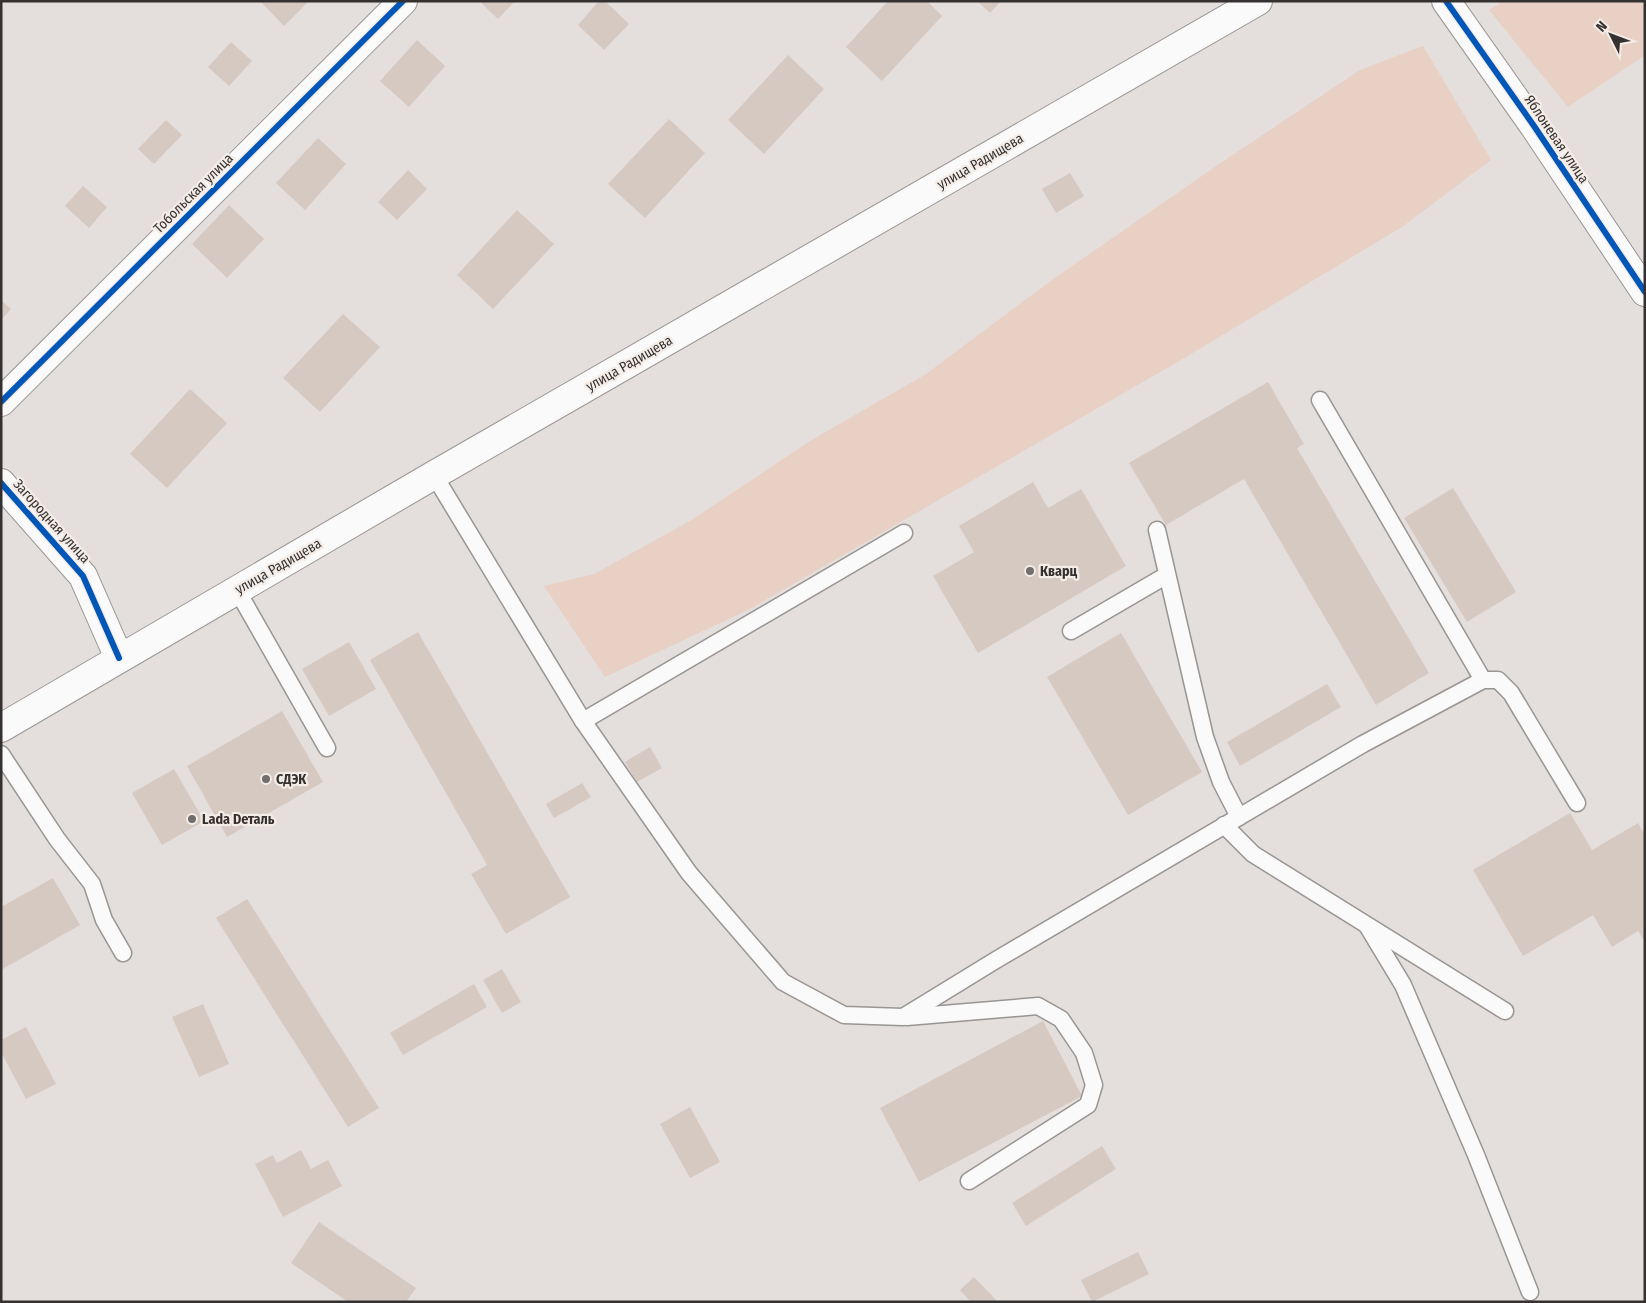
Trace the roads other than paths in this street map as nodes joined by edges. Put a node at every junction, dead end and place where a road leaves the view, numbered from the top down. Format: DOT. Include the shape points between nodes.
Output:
graph roads {
  1 [pos="403,1"];
  2 [pos="1258,1"];
  3 [pos="1446,1"];
  4 [pos="1645,292"];
  5 [pos="1320,400"];
  6 [pos="1,402"];
  7 [pos="434,475"];
  8 [pos="1,483"];
  9 [pos="1157,530"];
  10 [pos="904,532"];
  11 [pos="1167,575"];
  12 [pos="237,590"];
  13 [pos="1071,631"];
  14 [pos="119,658"];
  15 [pos="1483,680"];
  16 [pos="583,721"];
  17 [pos="1,728"];
  18 [pos="327,748"];
  19 [pos="1,754"];
  20 [pos="1577,803"];
  21 [pos="1239,817"];
  22 [pos="1224,825"];
  23 [pos="1368,927"];
  24 [pos="122,953"];
  25 [pos="1505,1011"];
  26 [pos="903,1017"];
  27 [pos="969,1181"];
  28 [pos="1530,1292"];
  1 -- 6 [label="main road, Тобольская улица"];
  2 -- 7 [label="main road, улица Радищева"];
  3 -- 4 [label="main road, Яблоневая улица"];
  5 -- 15 [label="lane"];
  7 -- 12 [label="main road, улица Радищева"];
  7 -- 16 [label="lane"];
  8 -- 14 [label="main road, Загородная улица" via="83,576"];
  9 -- 11 [label="lane"];
  10 -- 16 [label="lane"];
  11 -- 13 [label="lane"];
  11 -- 21 [label="lane" via="1204,738"];
  12 -- 14 [label="main road, улица Радищева"];
  12 -- 18 [label="lane"];
  14 -- 17 [label="main road, улица Радищева"];
  15 -- 20 [label="lane" via="1498,680 1511,693"];
  15 -- 21 [label="lane" via="1363,744"];
  16 -- 26 [label="lane" via="689,873 783,982 844,1015"];
  19 -- 24 [label="lane" via="57,839 92,884 104,920"];
  21 -- 22 [label="lane"];
  22 -- 23 [label="lane" via="1253,854"];
  22 -- 26 [label="lane"];
  23 -- 25 [label="lane"];
  23 -- 28 [label="lane" via="1403,985"];
  26 -- 27 [label="lane" via="1038,1006 1061,1019 1084,1053 1094,1085 1088,1105"];
}
